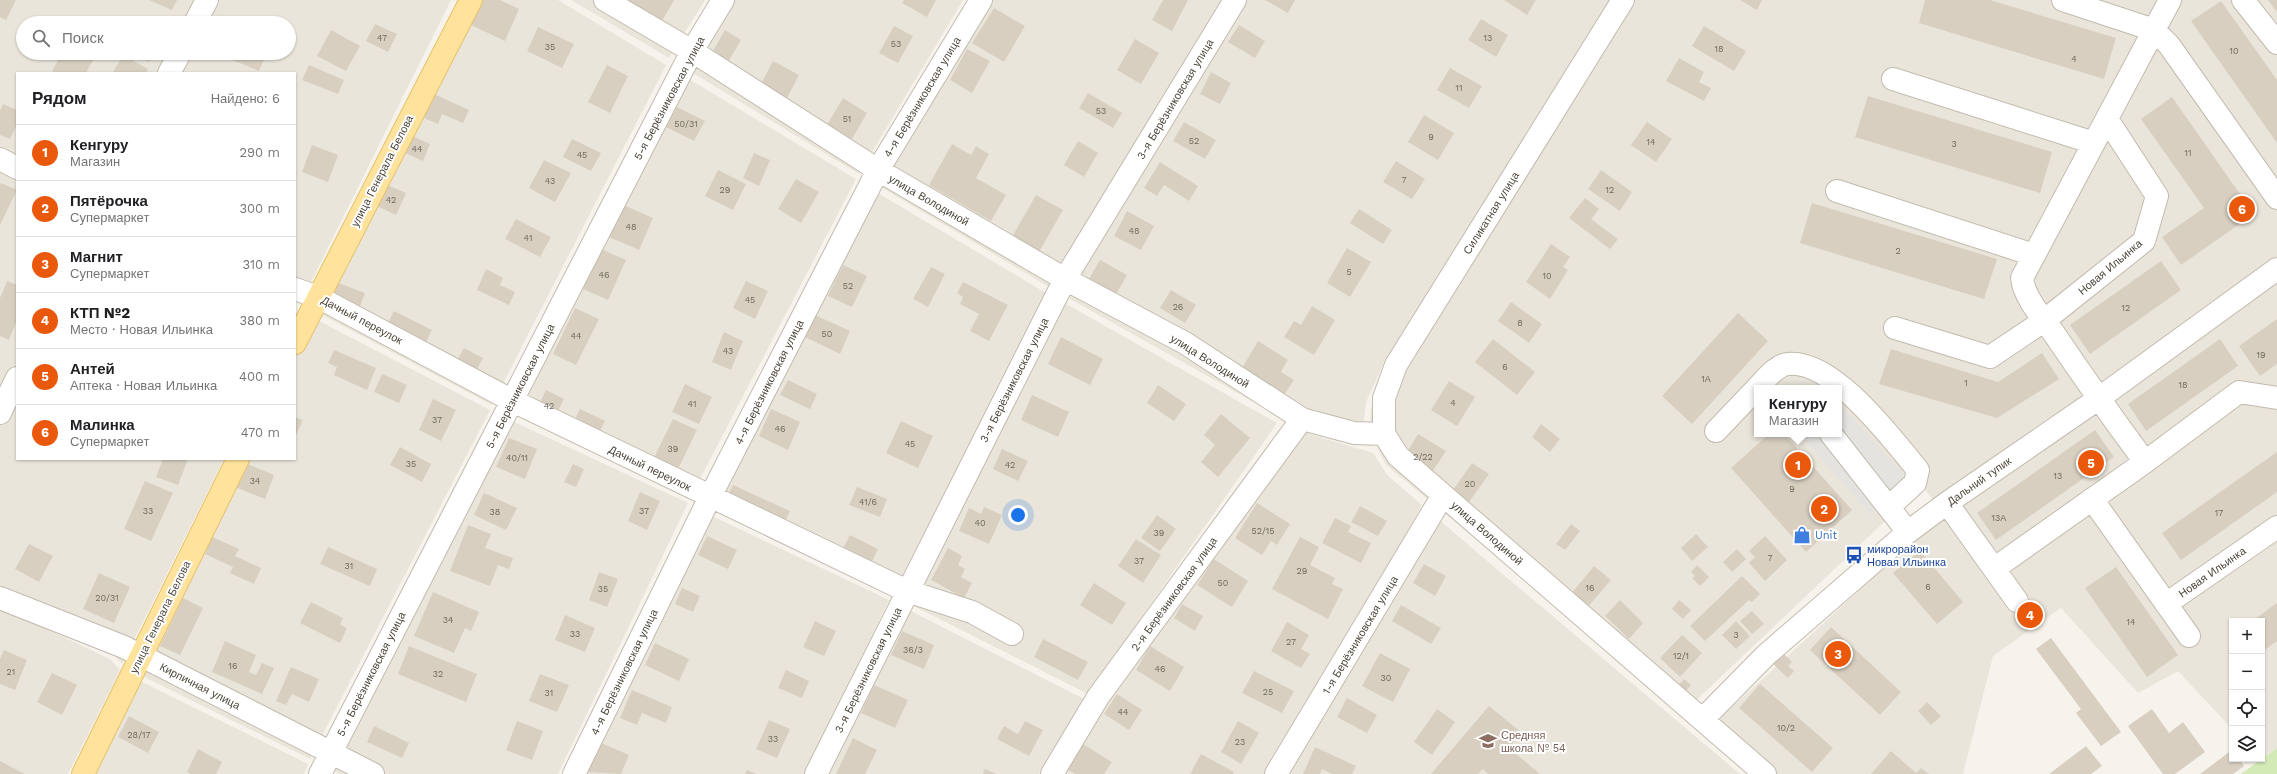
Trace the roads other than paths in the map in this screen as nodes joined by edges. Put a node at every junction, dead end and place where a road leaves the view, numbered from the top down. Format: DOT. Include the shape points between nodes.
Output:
graph roads {
  1 [pos="207,0"];
  2 [pos="471,0"];
  3 [pos="605,0"];
  4 [pos="723,0"];
  5 [pos="981,0"];
  6 [pos="1236,0"];
  7 [pos="1623,0"];
  8 [pos="2063,0"];
  9 [pos="2170,0"];
  10 [pos="2243,0"];
  11 [pos="199,16"];
  12 [pos="2154,30"];
  13 [pos="2277,43"];
  14 [pos="692,51"];
  15 [pos="176,60"];
  16 [pos="170,72"];
  17 [pos="1893,79"];
  18 [pos="2107,119"];
  19 [pos="2094,143"];
  20 [pos="0,159"];
  21 [pos="16,167"];
  22 [pos="878,170"];
  23 [pos="1837,191"];
  24 [pos="2277,198"];
  25 [pos="2034,255"];
  26 [pos="2277,269"];
  27 [pos="1065,279"];
  28 [pos="296,289"];
  29 [pos="318,297"];
  30 [pos="2045,320"];
  31 [pos="1896,328"];
  32 [pos="296,340"];
  33 [pos="16,380"];
  34 [pos="1760,385"];
  35 [pos="1839,385"];
  36 [pos="1842,387"];
  37 [pos="1754,391"];
  38 [pos="2277,398"];
  39 [pos="2098,399"];
  40 [pos="512,401"];
  41 [pos="0,413"];
  42 [pos="1302,419"];
  43 [pos="1716,431"];
  44 [pos="1384,434"];
  45 [pos="1834,437"];
  46 [pos="238,460"];
  47 [pos="2144,462"];
  48 [pos="1443,495"];
  49 [pos="710,497"];
  50 [pos="2092,499"];
  51 [pos="1947,503"];
  52 [pos="1889,507"];
  53 [pos="2277,527"];
  54 [pos="1908,532"];
  55 [pos="1995,568"];
  56 [pos="907,591"];
  57 [pos="0,598"];
  58 [pos="2017,601"];
  59 [pos="2166,604"];
  60 [pos="1012,634"];
  61 [pos="2189,636"];
  62 [pos="141,656"];
  63 [pos="1703,719"];
  64 [pos="330,752"];
  65 [pos="83,774"];
  66 [pos="320,774"];
  67 [pos="374,774"];
  68 [pos="574,774"];
  69 [pos="816,774"];
  70 [pos="1052,774"];
  71 [pos="1276,774"];
  72 [pos="1765,774"];
  1 -- 11 [label="street"];
  2 -- 29 [label="main road, улица Генерала Белова"];
  3 -- 14 [label="street, улица Володиной"];
  4 -- 14 [label="street, 5-я Берёзниковская улица"];
  5 -- 22 [label="street, 4-я Берёзниковская улица"];
  6 -- 27 [label="street, 3-я Берёзниковская улица"];
  7 -- 44 [label="street, Силикатная улица" via="1396,365 1384,398"];
  8 -- 12 [label="street"];
  9 -- 12 [label="street"];
  10 -- 13 [label="street"];
  12 -- 18 [label="street"];
  12 -- 24 [label="street" via="2170,44"];
  14 -- 22 [label="street, улица Володиной"];
  14 -- 40 [label="street, 5-я Берёзниковская улица"];
  15 -- 16 [label="street"];
  17 -- 19 [label="street"];
  18 -- 19 [label="street"];
  18 -- 30 [label="street, Новая Ильинка" via="2157,196 2144,241"];
  19 -- 25 [label="street"];
  20 -- 21 [label="street"];
  22 -- 27 [label="street, улица Володиной"];
  22 -- 49 [label="street, 4-я Берёзниковская улица"];
  23 -- 25 [label="street"];
  25 -- 30 [label="street" via="2022,278 2023,287"];
  26 -- 39 [label="street, Дальний тупик"];
  27 -- 42 [label="street, улица Володиной" via="1185,343"];
  27 -- 56 [label="street, 3-я Берёзниковская улица"];
  28 -- 29 [label="street, Дачный переулок"];
  29 -- 32 [label="main road, улица Генерала Белова"];
  29 -- 40 [label="street, Дачный переулок"];
  30 -- 31 [label="street, Новая Ильинка" via="1990,357"];
  30 -- 39 [label="street"];
  33 -- 41 [label="street"];
  34 -- 35 [label="street" via="1773,372 1788,364 1808,367"];
  36 -- 52 [label="street" via="1860,401 1918,470 1915,483"];
  37 -- 43 [label="street"];
  38 -- 47 [label="street" via="2238,392"];
  39 -- 47 [label="street"];
  39 -- 51 [label="street, Дальний тупик"];
  40 -- 49 [label="street, Дачный переулок"];
  40 -- 64 [label="street, 5-я Берёзниковская улица"];
  42 -- 44 [label="street, улица Володиной" via="1354,433"];
  42 -- 70 [label="street, 2-я Берёзниковская улица" via="1098,697"];
  44 -- 48 [label="street, улица Володиной" via="1398,456"];
  45 -- 52 [label="street"];
  46 -- 62 [label="main road, улица Генерала Белова"];
  47 -- 50 [label="street"];
  48 -- 63 [label="street, улица Володиной"];
  48 -- 71 [label="street, 1-я Берёзниковская улица"];
  49 -- 56 [label="street, Дачный переулок"];
  49 -- 68 [label="street, 4-я Берёзниковская улица"];
  50 -- 55 [label="street"];
  50 -- 59 [label="street, Новая Ильинка"];
  51 -- 54 [label="street, Дальний тупик"];
  51 -- 55 [label="street"];
  52 -- 54 [label="street"];
  53 -- 59 [label="street, Новая Ильинка"];
  54 -- 63 [label="street, Дальний тупик" via="1766,655"];
  55 -- 58 [label="street"];
  56 -- 60 [label="street, Дачный переулок" via="972,612"];
  56 -- 69 [label="street, 3-я Берёзниковская улица"];
  57 -- 62 [label="street, Кирпичная улица"];
  59 -- 61 [label="street, Новая Ильинка"];
  62 -- 64 [label="street, Кирпичная улица"];
  62 -- 65 [label="main road, улица Генерала Белова"];
  63 -- 72 [label="street, улица Володиной"];
  64 -- 66 [label="street, 5-я Берёзниковская улица"];
  64 -- 67 [label="street, Кирпичная улица"];
}
